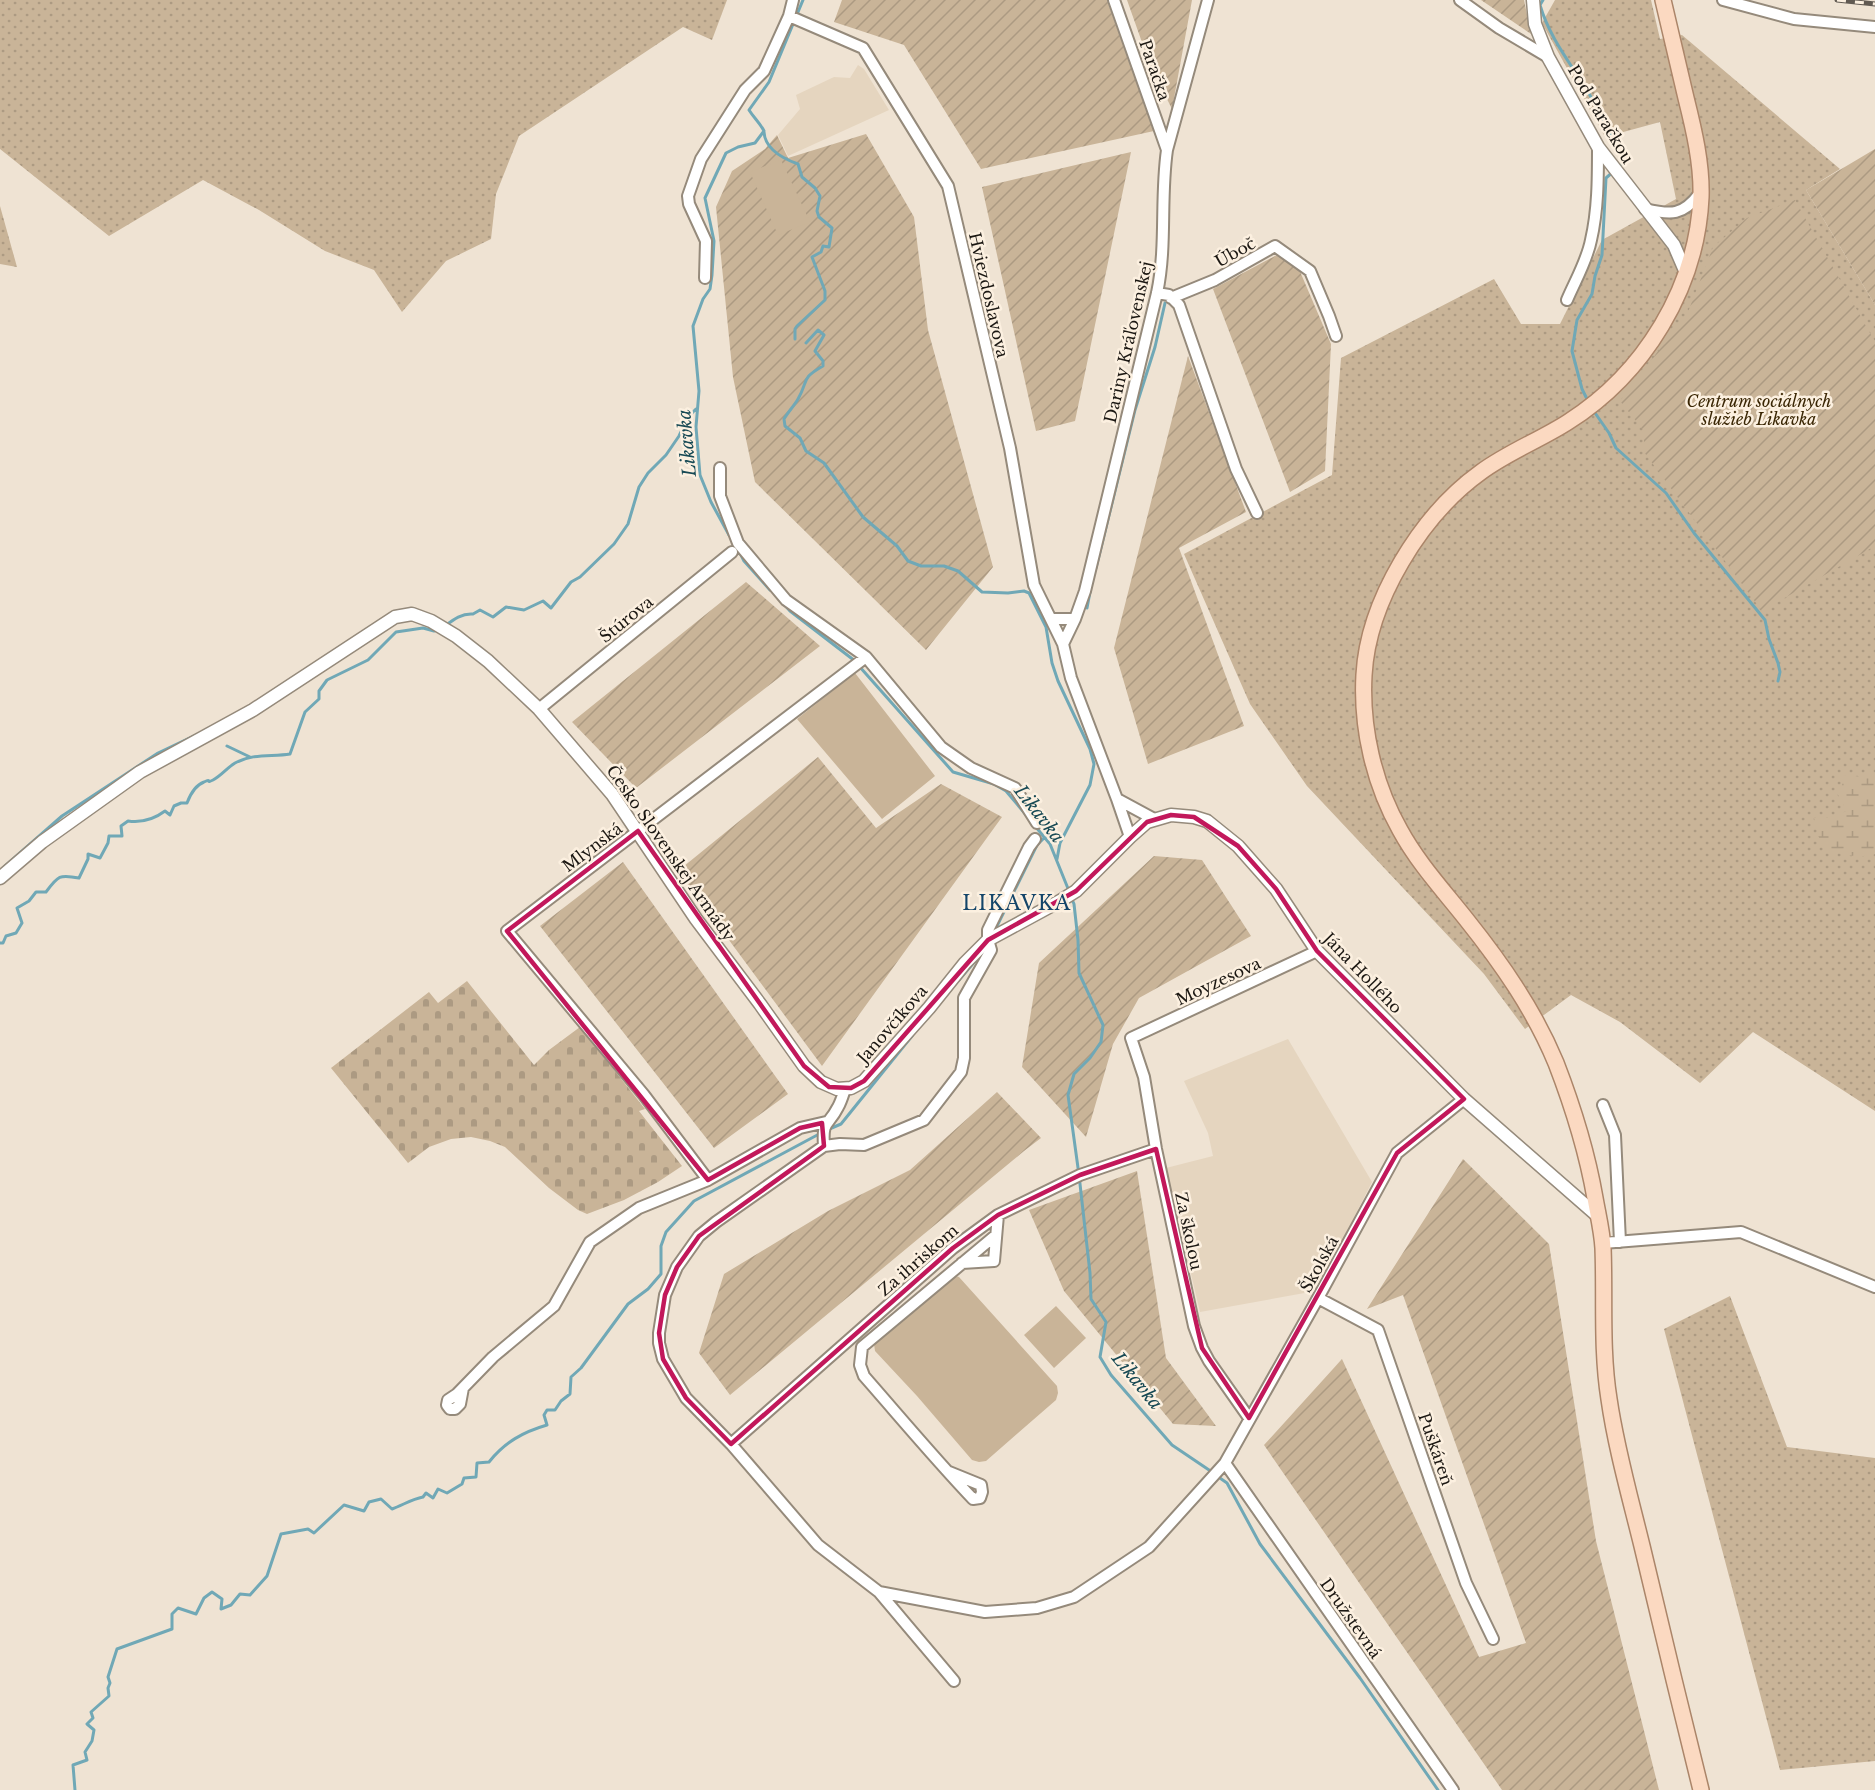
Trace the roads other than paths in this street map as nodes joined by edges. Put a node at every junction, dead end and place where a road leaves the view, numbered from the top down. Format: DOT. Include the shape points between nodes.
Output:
graph roads {
  1 [pos="793,0"];
  2 [pos="1114,0"];
  3 [pos="1208,0"];
  4 [pos="1460,0"];
  5 [pos="1533,0"];
  6 [pos="1723,0"];
  7 [pos="1663,1"];
  8 [pos="789,16"];
  9 [pos="1875,27"];
  10 [pos="1548,57"];
  11 [pos="1598,147"];
  12 [pos="1167,150"];
  13 [pos="1701,192"];
  14 [pos="1645,209"];
  15 [pos="1686,273"];
  16 [pos="705,278"];
  17 [pos="1156,293"];
  18 [pos="1171,298"];
  19 [pos="1567,300"];
  20 [pos="1336,336"];
  21 [pos="720,468"];
  22 [pos="1257,513"];
  23 [pos="732,552"];
  24 [pos="1051,619"];
  25 [pos="1075,619"];
  26 [pos="1063,644"];
  27 [pos="860,662"];
  28 [pos="539,708"];
  29 [pos="1117,799"];
  30 [pos="1154,819"];
  31 [pos="1037,823"];
  32 [pos="638,831"];
  33 [pos="1130,837"];
  34 [pos="1035,839"];
  35 [pos="0,878"];
  36 [pos="988,940"];
  37 [pos="1317,951"];
  38 [pos="1131,1038"];
  39 [pos="845,1089"];
  40 [pos="1464,1099"];
  41 [pos="1603,1105"];
  42 [pos="826,1122"];
  43 [pos="824,1146"];
  44 [pos="1156,1149"];
  45 [pos="708,1180"];
  46 [pos="998,1215"];
  47 [pos="1599,1217"];
  48 [pos="996,1235"];
  49 [pos="1620,1242"];
  50 [pos="1603,1243"];
  51 [pos="962,1263"];
  52 [pos="1875,1287"];
  53 [pos="1318,1298"];
  54 [pos="463,1388"];
  55 [pos="1250,1418"];
  56 [pos="731,1444"];
  57 [pos="1225,1463"];
  58 [pos="949,1472"];
  59 [pos="879,1592"];
  60 [pos="1493,1639"];
  61 [pos="954,1681"];
  62 [pos="1453,1790"];
  63 [pos="1701,1790"];
  1 -- 8 [label="street"];
  2 -- 12 [label="street, Paračka"];
  3 -- 12 [label="street, Dariny Kráľovenskej"];
  4 -- 10 [label="street, Pod Paračkou"];
  5 -- 10 [label="street" via="1536,24"];
  6 -- 9 [label="street" via="1794,19"];
  7 -- 13 [label="main road" via="1695,139"];
  8 -- 16 [label="street" via="764,71 746,90 700,159 688,196 706,241"];
  8 -- 24 [label="street, Hviezdoslavova" via="863,48 948,186 1010,448 1034,585"];
  10 -- 11 [label="street, Pod Paračkou"];
  11 -- 14 [label="street, Pod Paračkou"];
  11 -- 19 [label="street" via="1598,200 1591,242"];
  12 -- 17 [label="street, Dariny Kráľovenskej" via="1163,248"];
  13 -- 14 [label="street" via="1680,212"];
  13 -- 15 [label="main road"];
  14 -- 15 [label="street, Pod Paračkou" via="1674,245"];
  15 -- 47 [label="main road" via="1664,321 1641,358 1615,387 1569,422 1472,478 1417,538 1382,600 1365,661 1366,725 1384,798 1430,875 1513,982 1550,1048 1583,1142"];
  17 -- 18 [label="street"];
  17 -- 25 [label="street, Dariny Kráľovenskej"];
  18 -- 20 [label="street, Úboč" via="1215,280 1275,246 1310,271"];
  18 -- 22 [label="street" via="1179,305 1236,469"];
  21 -- 27 [label="street" via="720,496 738,543 786,600"];
  23 -- 28 [label="street, Štúrova"];
  24 -- 25 [label="street"];
  24 -- 26 [label="street, Hviezdoslavova"];
  25 -- 26 [label="street, Dariny Kráľovenskej"];
  26 -- 29 [label="street" via="1071,678"];
  27 -- 31 [label="street" via="941,747 971,768 1016,788"];
  27 -- 32 [label="street, Mlynská"];
  28 -- 32 [label="street, Česko Slovenskej Armády"];
  28 -- 35 [label="street, Česko Slovenskej Armády" via="456,636 412,614 395,617 254,710 140,772 42,842"];
  29 -- 30 [label="street"];
  29 -- 33 [label="street"];
  30 -- 33 [label="street, Janovčíkova"];
  30 -- 37 [label="street, Jána Hollého" via="1171,815 1194,817 1225,834 1276,889"];
  32 -- 39 [label="street, Česko Slovenskej Armády" via="696,919 804,1066 829,1087"];
  32 -- 45 [label="street, Mlynská" via="507,931 644,1095"];
  33 -- 36 [label="street, Janovčíkova" via="1076,891"];
  34 -- 36 [label="street" via="988,930"];
  36 -- 39 [label="street, Janovčíkova" via="864,1081"];
  36 -- 43 [label="street" via="991,950 964,998 961,1072 924,1120 864,1145"];
  37 -- 38 [label="street, Moyzesova"];
  37 -- 40 [label="street, Jána Hollého"];
  38 -- 44 [label="street, Za školou" via="1144,1077"];
  39 -- 42 [label="street" via="838,1109"];
  40 -- 47 [label="street, Jána Hollého"];
  40 -- 53 [label="street, Školská" via="1397,1153"];
  41 -- 49 [label="street" via="1615,1135"];
  42 -- 43 [label="street"];
  42 -- 45 [label="street" via="800,1128"];
  43 -- 56 [label="street" via="699,1236 677,1267 665,1295 659,1343 663,1359 686,1398"];
  44 -- 46 [label="street, Za ihriskom" via="1080,1175"];
  44 -- 55 [label="street, Za školou" via="1194,1326 1202,1348"];
  45 -- 54 [label="street" via="639,1208 590,1242 554,1306"];
  46 -- 48 [label="street"];
  46 -- 56 [label="street, Za ihriskom" via="953,1248"];
  47 -- 50 [label="main road"];
  48 -- 51 [label="street"];
  48 -- 51 [label="street" via="994,1261"];
  49 -- 50 [label="street"];
  49 -- 52 [label="street" via="1741,1232"];
  50 -- 63 [label="main road" via="1604,1345 1610,1407"];
  51 -- 58 [label="street" via="862,1347 860,1365 864,1377"];
  53 -- 55 [label="street, Školská"];
  53 -- 60 [label="street, Puškáreň" via="1378,1330 1466,1583"];
  55 -- 57 [label="street, Školská"];
  56 -- 59 [label="street" via="818,1545"];
  57 -- 59 [label="street, Školská" via="1149,1547 1074,1598 1037,1608 985,1611"];
  57 -- 62 [label="street, Družstevná"];
  59 -- 61 [label="street"];
}
